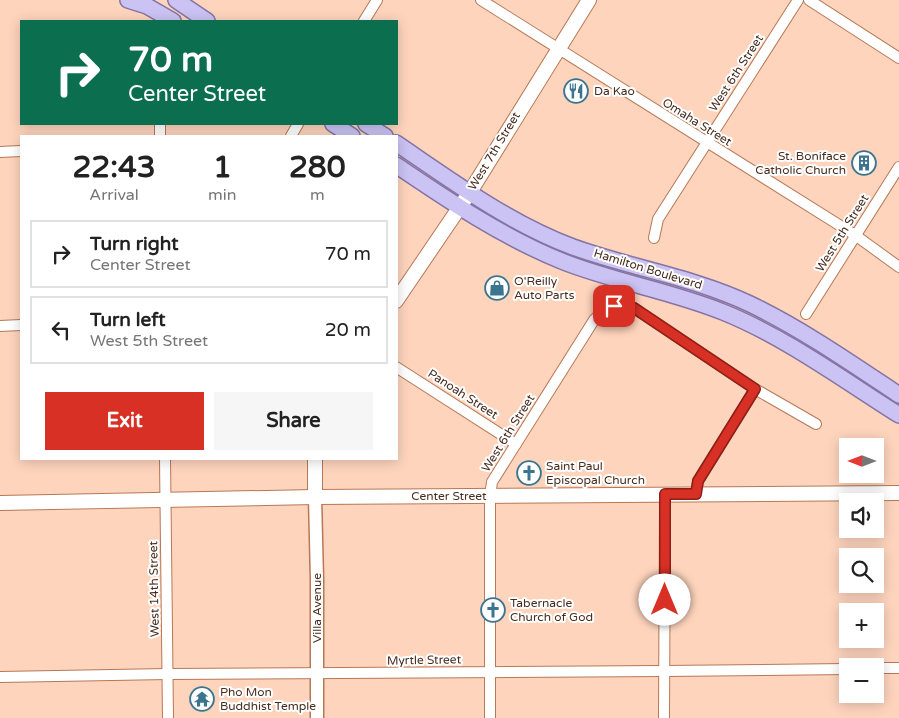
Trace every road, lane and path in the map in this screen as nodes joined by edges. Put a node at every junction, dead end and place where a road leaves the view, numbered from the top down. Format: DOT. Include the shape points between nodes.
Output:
graph roads {
  1 [pos="128,0"];
  2 [pos="170,0"];
  3 [pos="176,0"];
  4 [pos="377,0"];
  5 [pos="481,0"];
  6 [pos="589,0"];
  7 [pos="798,0"];
  8 [pos="809,0"];
  9 [pos="164,14"];
  10 [pos="206,20"];
  11 [pos="365,20"];
  12 [pos="557,49"];
  13 [pos="899,58"];
  14 [pos="335,125"];
  15 [pos="368,125"];
  16 [pos="350,135"];
  17 [pos="383,135"];
  18 [pos="706,143"];
  19 [pos="398,144"];
  20 [pos="20,151"];
  21 [pos="0,152"];
  22 [pos="398,166"];
  23 [pos="899,167"];
  24 [pos="470,192"];
  25 [pos="460,206"];
  26 [pos="855,235"];
  27 [pos="654,238"];
  28 [pos="899,267"];
  29 [pos="398,298"];
  30 [pos="806,314"];
  31 [pos="20,325"];
  32 [pos="0,326"];
  33 [pos="398,368"];
  34 [pos="755,389"];
  35 [pos="899,395"];
  36 [pos="899,415"];
  37 [pos="816,424"];
  38 [pos="516,444"];
  39 [pos="165,460"];
  40 [pos="314,460"];
  41 [pos="899,493"];
  42 [pos="665,494"];
  43 [pos="696,494"];
  44 [pos="490,496"];
  45 [pos="315,497"];
  46 [pos="165,500"];
  47 [pos="0,503"];
  48 [pos="884,668"];
  49 [pos="899,668"];
  50 [pos="839,669"];
  51 [pos="490,672"];
  52 [pos="664,672"];
  53 [pos="168,674"];
  54 [pos="317,674"];
  55 [pos="0,677"];
  56 [pos="168,718"];
  57 [pos="317,718"];
  58 [pos="490,718"];
  59 [pos="664,718"];
  1 -- 9 [label="main road"];
  2 -- 9 [label="main road"];
  3 -- 10 [label="main road"];
  4 -- 11 [label="street"];
  5 -- 12 [label="street, Omaha Street"];
  6 -- 12 [label="main road, West 7th Street"];
  7 -- 18 [label="street, West 6th Street"];
  8 -- 13 [label="street"];
  12 -- 18 [label="street, Omaha Street"];
  12 -- 24 [label="main road, West 7th Street"];
  14 -- 16 [label="main road"];
  15 -- 17 [label="main road"];
  18 -- 26 [label="street, Omaha Street"];
  18 -- 27 [label="street, West 6th Street" via="658,219"];
  19 -- 24 [label="main road, Hamilton Boulevard"];
  20 -- 21 [label="street"];
  22 -- 25 [label="main road, Hamilton Boulevard"];
  23 -- 26 [label="street, West 5th Street"];
  24 -- 25 [label="main road, West 7th Street"];
  24 -- 35 [label="main road, Hamilton Boulevard" via="536,230 573,246 705,286 749,304 799,331"];
  25 -- 29 [label="main road, West 7th Street"];
  25 -- 36 [label="main road, Hamilton Boulevard" via="521,242 563,261 701,304 756,327"];
  26 -- 28 [label="street, Omaha Street"];
  26 -- 30 [label="street, West 5th Street"];
  31 -- 32 [label="street"];
  33 -- 38 [label="street, Panoah Street"];
  34 -- 37 [label="street"];
  34 -- 38 [label="street, West 6th Street" via="634,308 614,306 604,309 594,320"];
  34 -- 43 [label="street" via="698,481"];
  38 -- 44 [label="street, West 6th Street" via="492,482"];
  39 -- 46 [label="street, West 14th Street"];
  40 -- 45 [label="main road"];
  41 -- 43 [label="main road, Center Street"];
  42 -- 43 [label="main road, Center Street"];
  42 -- 44 [label="main road, Center Street"];
  42 -- 52 [label="street"];
  44 -- 45 [label="main road, Center Street"];
  44 -- 51 [label="street, West 6th Street"];
  45 -- 46 [label="main road, Center Street"];
  45 -- 54 [label="street, Villa Avenue"];
  46 -- 47 [label="main road, Center Street"];
  46 -- 53 [label="street, West 14th Street"];
  48 -- 49 [label="street"];
  50 -- 52 [label="street, Myrtle Street"];
  51 -- 52 [label="street, Myrtle Street"];
  51 -- 54 [label="street, Myrtle Street"];
  51 -- 58 [label="street, West 6th Street"];
  52 -- 59 [label="street"];
  53 -- 54 [label="street, Myrtle Street"];
  53 -- 55 [label="street, Myrtle Street"];
  53 -- 56 [label="street, West 14th Street"];
  54 -- 57 [label="street, Villa Avenue"];
}
